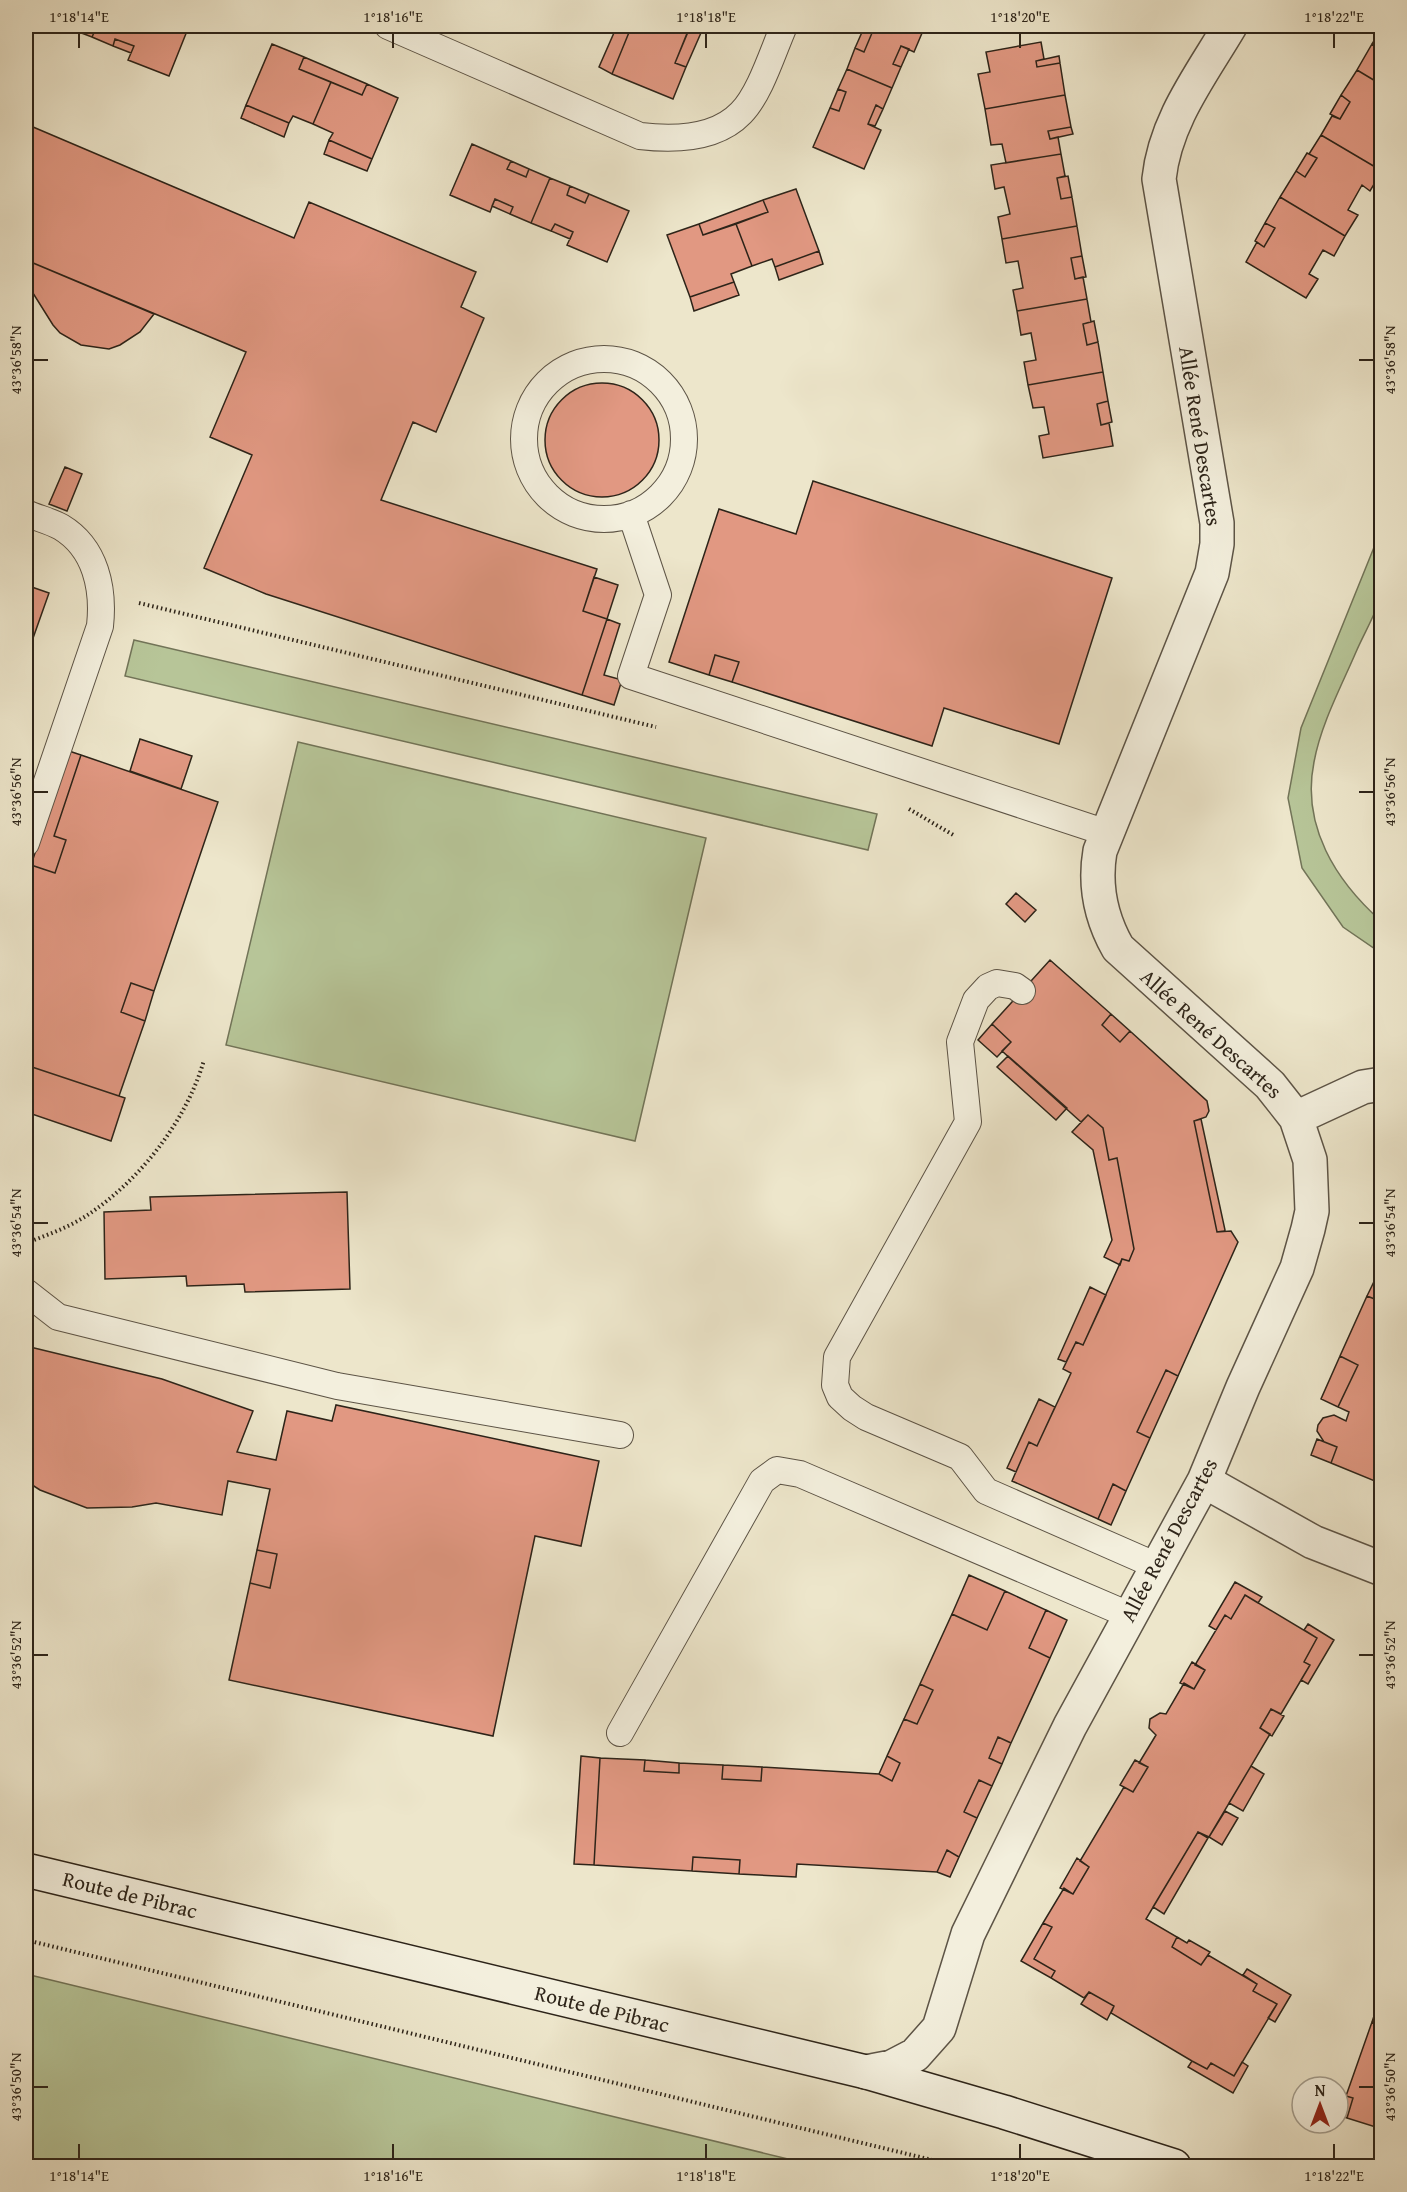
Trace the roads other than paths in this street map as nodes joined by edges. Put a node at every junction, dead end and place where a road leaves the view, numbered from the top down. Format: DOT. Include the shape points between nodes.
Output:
graph roads {
  1 [pos="388,26"];
  2 [pos="784,26"];
  3 [pos="1230,26"];
  4 [pos="26,513"];
  5 [pos="631,514"];
  6 [pos="1107,833"];
  7 [pos="26,843"];
  8 [pos="1022,991"];
  9 [pos="1382,1084"];
  10 [pos="1296,1118"];
  11 [pos="26,1292"];
  12 [pos="620,1435"];
  13 [pos="1204,1481"];
  14 [pos="1157,1566"];
  15 [pos="1382,1569"];
  16 [pos="1129,1615"];
  17 [pos="620,1733"];
  18 [pos="26,1870"];
  19 [pos="866,2073"];
  20 [pos="1174,2166"];
  1 -- 2 [label="lane" via="640,136 672,138 704,133 741,112"];
  3 -- 6 [label="street, Allée René Descartes" via="1172,124 1159,179 1217,523 1217,544 1212,573"];
  4 -- 7 [label="lane" via="61,527 83,548 100,579 102,594 100,626"];
  5 -- 5 [label="lane" via="652,503 668,487 679,467 684,445 683,422 662,383 644,369 622,360 577,363 540,390 529,409 524,432 533,476 547,495 565,509 609,519"];
  5 -- 6 [label="lane" via="658,595 631,676"];
  6 -- 10 [label="street, Allée René Descartes" via="1098,864 1098,895 1118,948 1270,1085"];
  8 -- 14 [label="lane" via="997,983 988,987 971,1009 960,1042 968,1122 837,1357 835,1385 840,1397 866,1417 960,1457 986,1491"];
  9 -- 10 [label="street" via="1363,1087"];
  10 -- 13 [label="street, Allée René Descartes" via="1307,1146 1312,1177 1312,1211 1304,1248"];
  11 -- 12 [label="lane" via="58,1317 337,1386"];
  13 -- 14 [label="street, Allée René Descartes"];
  13 -- 15 [label="street" via="1313,1542"];
  14 -- 16 [label="street, Allée René Descartes"];
  16 -- 17 [label="lane" via="800,1473 777,1470 762,1481"];
  16 -- 19 [label="street, Allée René Descartes" via="968,1934 939,2028 915,2055 892,2067"];
  18 -- 19 [label="street, Route de Pibrac"];
  19 -- 20 [label="street, Route de Pibrac" via="1016,2115"];
}
